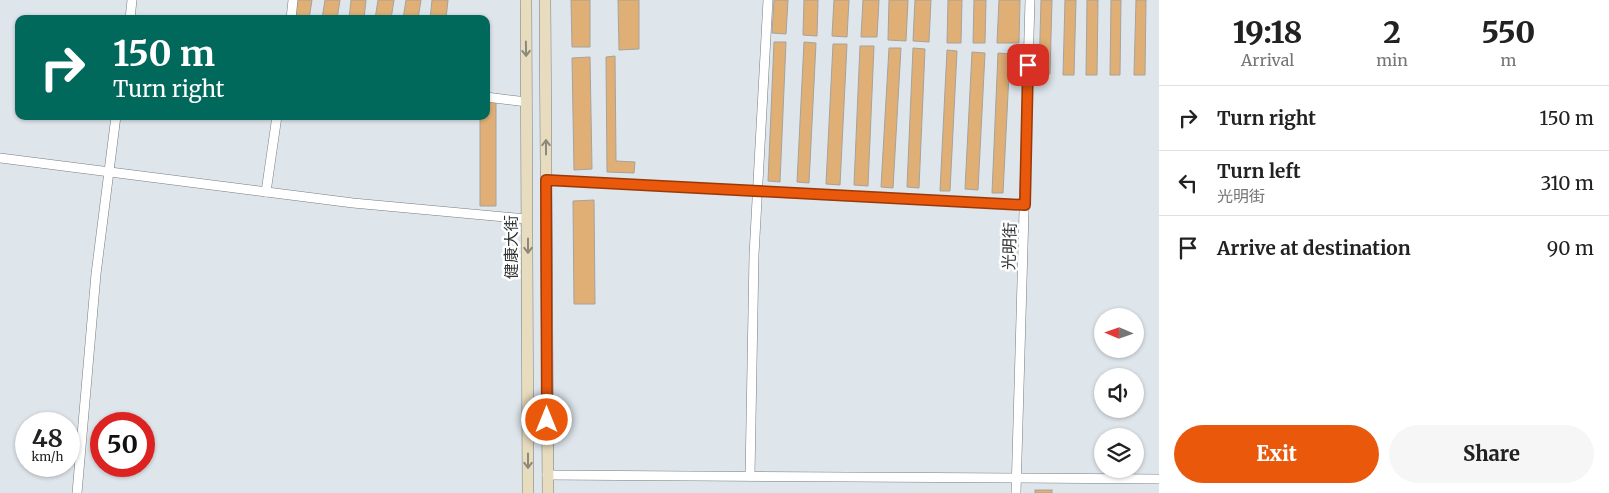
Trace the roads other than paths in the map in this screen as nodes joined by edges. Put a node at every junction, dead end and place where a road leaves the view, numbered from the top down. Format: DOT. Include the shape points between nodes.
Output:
graph roads {
  1 [pos="132,0"];
  2 [pos="293,0"];
  3 [pos="526,0"];
  4 [pos="545,0"];
  5 [pos="768,0"];
  6 [pos="1030,0"];
  7 [pos="130,15"];
  8 [pos="291,15"];
  9 [pos="490,97"];
  10 [pos="527,102"];
  11 [pos="115,120"];
  12 [pos="276,120"];
  13 [pos="0,158"];
  14 [pos="108,172"];
  15 [pos="546,180"];
  16 [pos="758,190"];
  17 [pos="266,192"];
  18 [pos="1025,205"];
  19 [pos="527,219"];
  20 [pos="548,475"];
  21 [pos="750,476"];
  22 [pos="1016,478"];
  23 [pos="1159,479"];
  24 [pos="76,493"];
  25 [pos="528,493"];
  26 [pos="548,493"];
  27 [pos="1016,493"];
  1 -- 7 [label="street"];
  2 -- 8 [label="street"];
  3 -- 10 [label="main road, 健康大街, one-way"];
  15 -- 4 [label="main road, one-way"];
  5 -- 16 [label="street"];
  6 -- 18 [label="street, 光明街"];
  9 -- 10 [label="street"];
  10 -- 19 [label="main road, 健康大街"];
  11 -- 14 [label="street"];
  12 -- 17 [label="street"];
  13 -- 14 [label="street"];
  14 -- 17 [label="street"];
  14 -- 24 [label="street"];
  15 -- 16 [label="street"];
  15 -- 20 [label="main road"];
  16 -- 18 [label="street"];
  16 -- 21 [label="street"];
  17 -- 19 [label="street"];
  18 -- 22 [label="street, 光明街"];
  19 -- 25 [label="main road, 健康大街, one-way"];
  20 -- 21 [label="street"];
  20 -- 26 [label="main road"];
  21 -- 22 [label="street"];
  22 -- 23 [label="street"];
  22 -- 27 [label="street, 光明街"];
}
